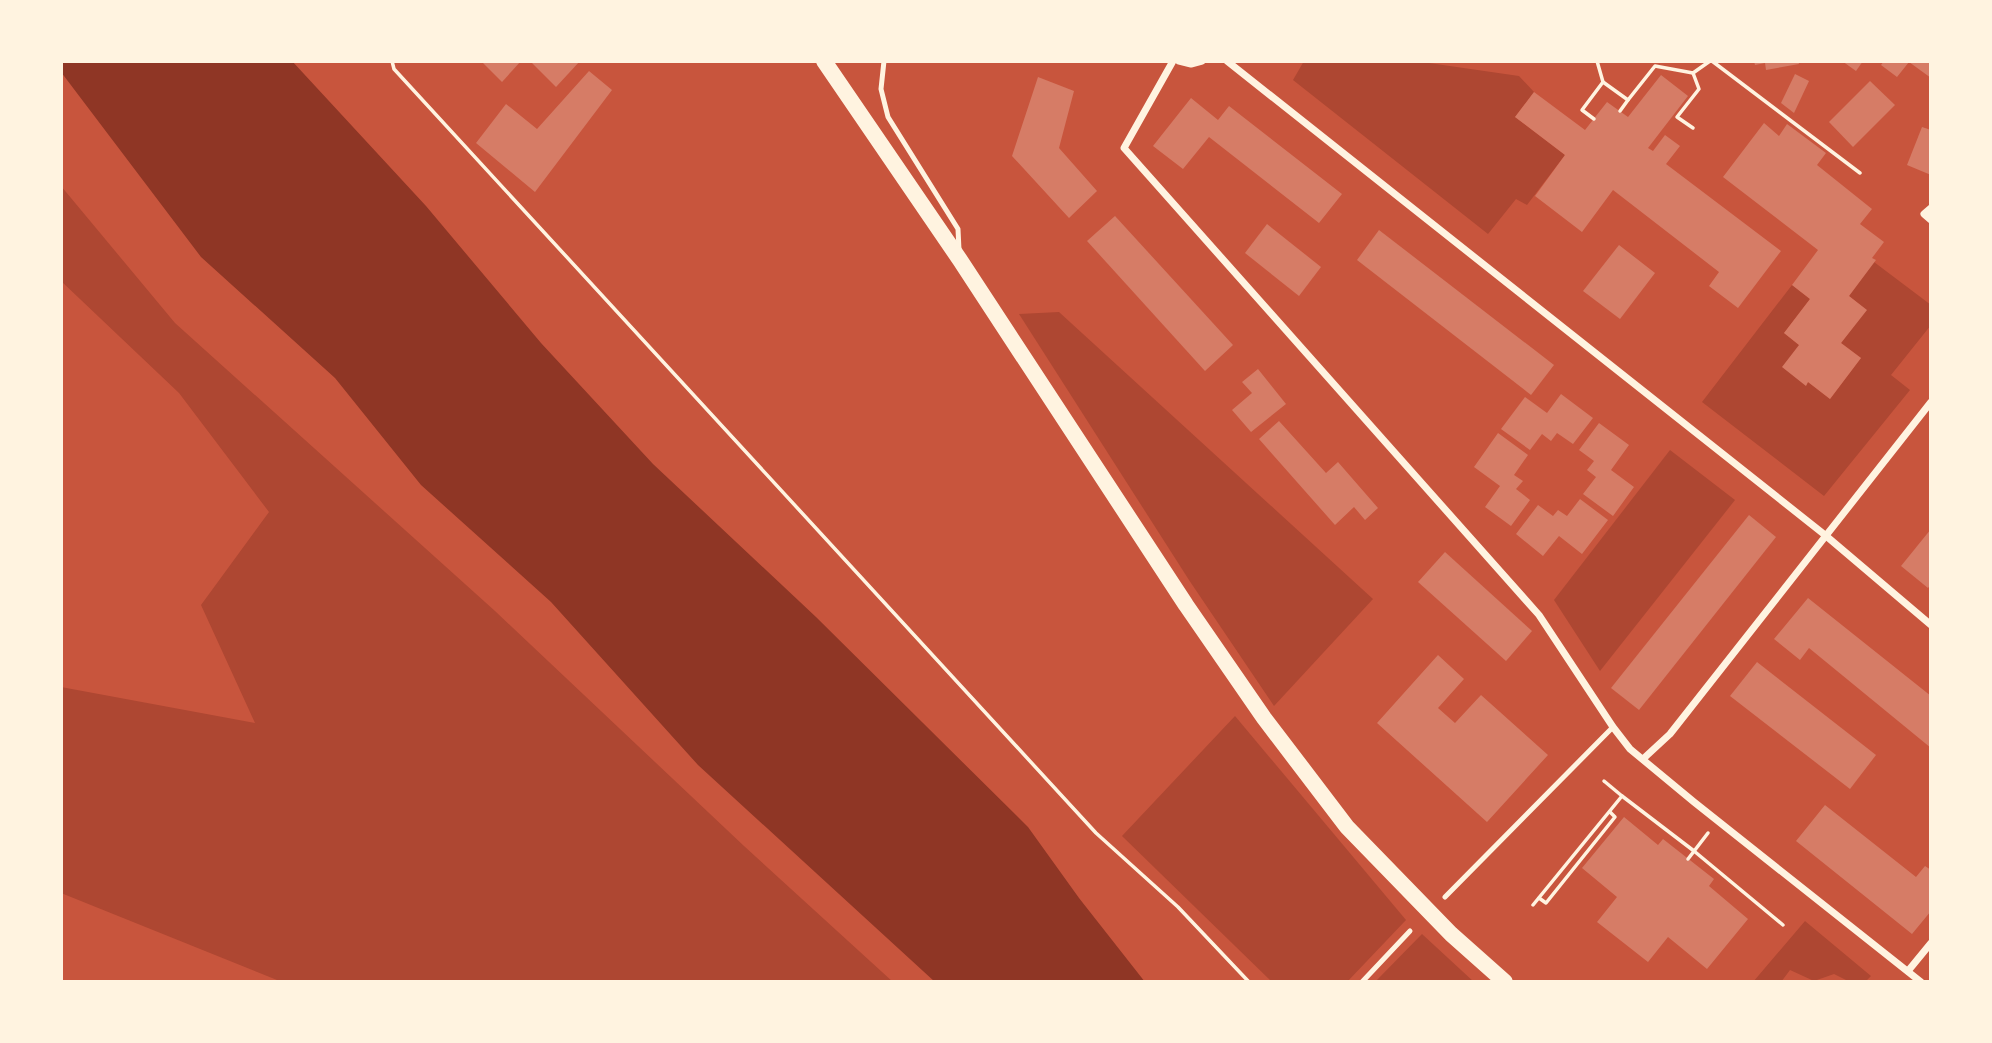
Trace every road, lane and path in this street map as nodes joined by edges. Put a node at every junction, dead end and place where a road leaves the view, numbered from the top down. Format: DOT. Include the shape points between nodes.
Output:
graph roads {
  1 [pos="392,61"];
  2 [pos="824,61"];
  3 [pos="884,61"];
  4 [pos="1173,61"];
  5 [pos="1179,61"];
  6 [pos="1202,61"];
  7 [pos="1227,61"];
  8 [pos="1597,61"];
  9 [pos="1711,61"];
  10 [pos="1693,74"];
  11 [pos="1604,82"];
  12 [pos="1628,100"];
  13 [pos="1620,111"];
  14 [pos="1594,119"];
  15 [pos="1693,128"];
  16 [pos="1860,173"];
  17 [pos="1931,208"];
  18 [pos="1927,217"];
  19 [pos="960,260"];
  20 [pos="1931,402"];
  21 [pos="1825,536"];
  22 [pos="1931,625"];
  23 [pos="1613,727"];
  24 [pos="1643,759"];
  25 [pos="1604,781"];
  26 [pos="1622,796"];
  27 [pos="1610,812"];
  28 [pos="1709,833"];
  29 [pos="1597,839"];
  30 [pos="1602,843"];
  31 [pos="1694,850"];
  32 [pos="1688,859"];
  33 [pos="1445,897"];
  34 [pos="1539,898"];
  35 [pos="1533,905"];
  36 [pos="1783,925"];
  37 [pos="1410,931"];
  38 [pos="1931,943"];
  39 [pos="1908,971"];
  40 [pos="1249,982"];
  41 [pos="1362,982"];
  42 [pos="1505,982"];
  43 [pos="1921,982"];
  1 -- 40 [label="path" via="394,69 1096,833 1178,907"];
  2 -- 19 [label="main road"];
  3 -- 19 [label="lane" via="881,89 888,117 958,229"];
  4 -- 23 [label="street" via="1124,148 1539,615"];
  5 -- 6 [label="street"];
  7 -- 21 [label="street"];
  8 -- 11 [label="path"];
  9 -- 10 [label="path"];
  9 -- 16 [label="path"];
  10 -- 12 [label="path" via="1655,66"];
  10 -- 15 [label="path" via="1699,89 1677,117"];
  11 -- 12 [label="path"];
  11 -- 14 [label="path" via="1582,110"];
  12 -- 13 [label="path"];
  17 -- 18 [label="street"];
  19 -- 42 [label="main road" via="1264,718 1347,827 1451,934"];
  20 -- 21 [label="street"];
  21 -- 22 [label="street"];
  21 -- 24 [label="street" via="1670,734"];
  23 -- 24 [label="street"];
  23 -- 33 [label="lane"];
  24 -- 39 [label="street"];
  25 -- 26 [label="path"];
  26 -- 27 [label="path"];
  26 -- 31 [label="path"];
  27 -- 29 [label="path" via="1615,817"];
  27 -- 34 [label="path"];
  28 -- 31 [label="path"];
  29 -- 30 [label="path"];
  29 -- 34 [label="path" via="1546,903"];
  31 -- 32 [label="path"];
  31 -- 36 [label="path"];
  34 -- 35 [label="path"];
  37 -- 41 [label="lane"];
  38 -- 39 [label="street"];
  39 -- 43 [label="street"];
}
